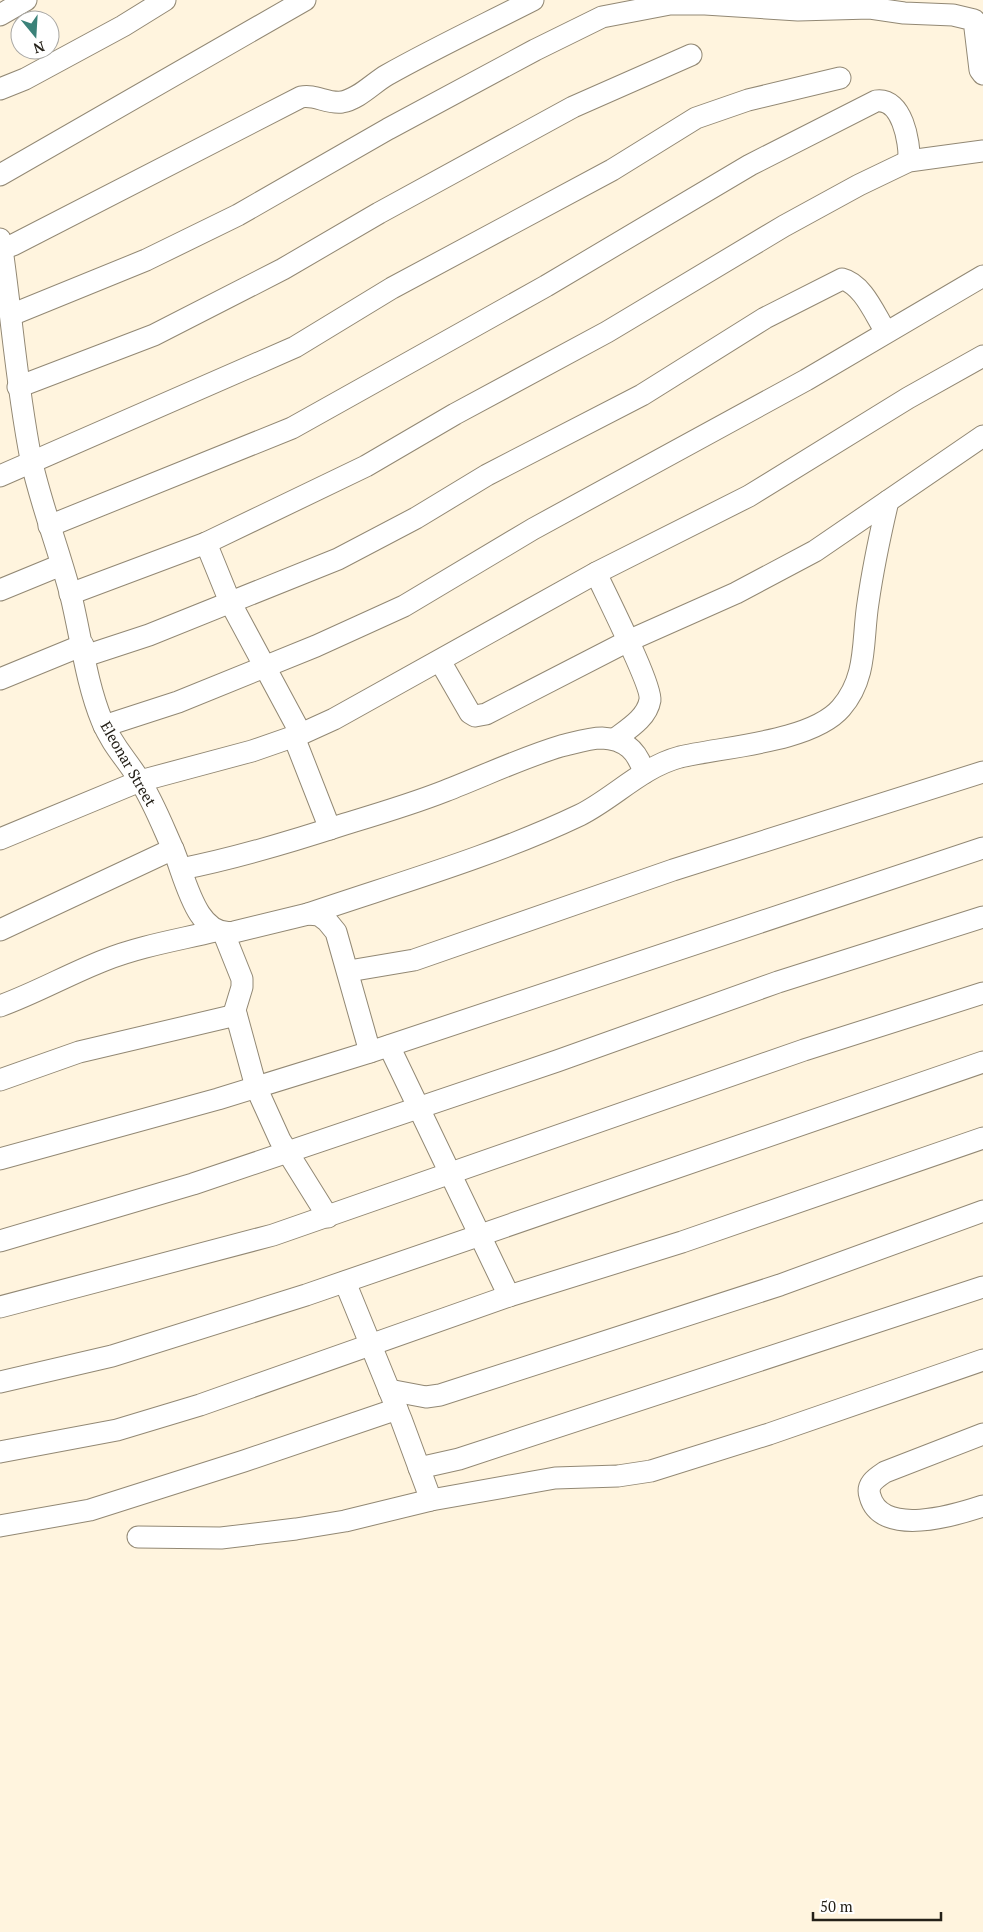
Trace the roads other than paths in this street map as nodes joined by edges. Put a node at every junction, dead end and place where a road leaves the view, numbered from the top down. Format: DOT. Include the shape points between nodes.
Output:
graph roads {
  1 [pos="26,0"];
  2 [pos="165,0"];
  3 [pos="305,0"];
  4 [pos="533,0"];
  5 [pos="956,7"];
  6 [pos="0,15"];
  7 [pos="979,22"];
  8 [pos="691,55"];
  9 [pos="983,74"];
  10 [pos="840,78"];
  11 [pos="0,89"];
  12 [pos="983,150"];
  13 [pos="909,161"];
  14 [pos="0,175"];
  15 [pos="1,246"];
  16 [pos="983,276"];
  17 [pos="11,315"];
  18 [pos="886,332"];
  19 [pos="983,356"];
  20 [pos="18,387"];
  21 [pos="983,436"];
  22 [pos="32,461"];
  23 [pos="0,476"];
  24 [pos="888,501"];
  25 [pos="49,526"];
  26 [pos="206,543"];
  27 [pos="61,565"];
  28 [pos="596,573"];
  29 [pos="0,590"];
  30 [pos="70,594"];
  31 [pos="230,602"];
  32 [pos="628,641"];
  33 [pos="84,651"];
  34 [pos="440,661"];
  35 [pos="263,667"];
  36 [pos="0,679"];
  37 [pos="104,726"];
  38 [pos="297,736"];
  39 [pos="615,740"];
  40 [pos="983,772"];
  41 [pos="644,774"];
  42 [pos="140,781"];
  43 [pos="330,829"];
  44 [pos="0,839"];
  45 [pos="983,848"];
  46 [pos="177,859"];
  47 [pos="308,914"];
  48 [pos="983,917"];
  49 [pos="0,930"];
  50 [pos="220,932"];
  51 [pos="348,971"];
  52 [pos="983,993"];
  53 [pos="0,1006"];
  54 [pos="236,1015"];
  55 [pos="379,1049"];
  56 [pos="983,1062"];
  57 [pos="0,1080"];
  58 [pos="256,1087"];
  59 [pos="417,1107"];
  60 [pos="983,1138"];
  61 [pos="288,1152"];
  62 [pos="0,1159"];
  63 [pos="448,1174"];
  64 [pos="983,1211"];
  65 [pos="328,1217"];
  66 [pos="479,1236"];
  67 [pos="0,1241"];
  68 [pos="345,1282"];
  69 [pos="983,1287"];
  70 [pos="509,1296"];
  71 [pos="0,1307"];
  72 [pos="371,1345"];
  73 [pos="983,1360"];
  74 [pos="0,1382"];
  75 [pos="389,1390"];
  76 [pos="397,1410"];
  77 [pos="983,1434"];
  78 [pos="0,1452"];
  79 [pos="419,1468"];
  80 [pos="431,1500"];
  81 [pos="983,1506"];
  82 [pos="0,1526"];
  83 [pos="138,1538"];
  1 -- 6 [label="street"];
  2 -- 11 [label="street" via="90,44"];
  3 -- 14 [label="street"];
  4 -- 15 [label="street" via="387,75 350,99 329,102 310,95 301,97"];
  5 -- 7 [label="street"];
  5 -- 17 [label="street" via="904,13 870,8 798,10 670,4 602,18 388,129 238,215 146,260"];
  7 -- 9 [label="street" via="980,70"];
  8 -- 20 [label="street" via="573,107 283,269 154,335"];
  10 -- 22 [label="street" via="748,100 696,118 612,170 392,288 295,347"];
  12 -- 13 [label="street"];
  13 -- 25 [label="street" via="907,130 887,101 876,101 750,165 546,286 292,428"];
  13 -- 26 [label="street" via="784,226 607,332 366,466"];
  15 -- 17 [label="street, Eleonar Street"];
  16 -- 18 [label="street"];
  17 -- 20 [label="street, Eleonar Street"];
  18 -- 31 [label="street" via="857,287 842,279 765,318 642,395 495,471 368,544"];
  18 -- 35 [label="street" via="806,380 533,529 404,606"];
  19 -- 28 [label="street" via="908,398 750,496"];
  20 -- 22 [label="street, Eleonar Street"];
  21 -- 24 [label="street"];
  22 -- 23 [label="street"];
  22 -- 25 [label="street, Eleonar Street"];
  24 -- 32 [label="street" via="815,550 736,593"];
  24 -- 41 [label="street" via="867,605 859,677 840,710 782,738 677,758"];
  25 -- 27 [label="street, Eleonar Street"];
  26 -- 30 [label="street"];
  26 -- 31 [label="street"];
  27 -- 29 [label="street"];
  27 -- 30 [label="street, Eleonar Street"];
  28 -- 32 [label="street"];
  28 -- 34 [label="street"];
  30 -- 33 [label="street, Eleonar Street"];
  31 -- 33 [label="street" via="149,636"];
  31 -- 35 [label="street"];
  32 -- 34 [label="street" via="481,715 470,713"];
  32 -- 39 [label="street" via="650,700 639,721"];
  33 -- 36 [label="street"];
  33 -- 37 [label="street, Eleonar Street"];
  34 -- 38 [label="street"];
  35 -- 37 [label="street" via="178,702"];
  35 -- 38 [label="street"];
  37 -- 42 [label="street, Eleonar Street" via="121,757"];
  38 -- 42 [label="street" via="212,763"];
  38 -- 43 [label="street"];
  39 -- 41 [label="street" via="634,751"];
  39 -- 43 [label="street" via="600,738 545,751 444,791"];
  40 -- 51 [label="street" via="682,867 414,960"];
  41 -- 47 [label="street" via="563,822"];
  42 -- 44 [label="street"];
  42 -- 46 [label="street, Eleonar Street"];
  43 -- 46 [label="street" via="235,858"];
  45 -- 55 [label="street"];
  46 -- 49 [label="street"];
  46 -- 50 [label="street, Eleonar Street" via="202,917"];
  47 -- 50 [label="street"];
  47 -- 51 [label="street" via="319,915 336,932"];
  48 -- 59 [label="street" via="778,982"];
  50 -- 53 [label="street" via="151,946 104,960 38,992"];
  50 -- 54 [label="street, Eleonar Street" via="242,979"];
  51 -- 55 [label="street"];
  52 -- 63 [label="street" via="804,1050"];
  54 -- 57 [label="street" via="78,1052"];
  54 -- 58 [label="street"];
  55 -- 58 [label="street"];
  55 -- 59 [label="street"];
  56 -- 66 [label="street"];
  58 -- 61 [label="street" via="272,1126"];
  58 -- 62 [label="street"];
  59 -- 61 [label="street"];
  59 -- 63 [label="street"];
  60 -- 70 [label="street" via="682,1242"];
  61 -- 65 [label="street"];
  61 -- 67 [label="street" via="140,1201"];
  63 -- 65 [label="street"];
  63 -- 66 [label="street"];
  64 -- 75 [label="street" via="780,1285 440,1395 426,1397"];
  65 -- 71 [label="street" via="239,1245"];
  66 -- 68 [label="street"];
  66 -- 70 [label="street"];
  68 -- 72 [label="street"];
  68 -- 74 [label="street" via="112,1356"];
  69 -- 79 [label="street" via="459,1458"];
  70 -- 72 [label="street"];
  72 -- 75 [label="street"];
  72 -- 78 [label="street" via="200,1405 126,1427"];
  73 -- 80 [label="street" via="651,1471 618,1476 555,1478"];
  75 -- 76 [label="street"];
  76 -- 79 [label="street"];
  76 -- 82 [label="street" via="90,1510"];
  77 -- 81 [label="street" via="885,1472 869,1486 869,1495 880,1512 904,1520 931,1520"];
  79 -- 80 [label="street"];
  80 -- 83 [label="street" via="296,1529 212,1538"];
}
